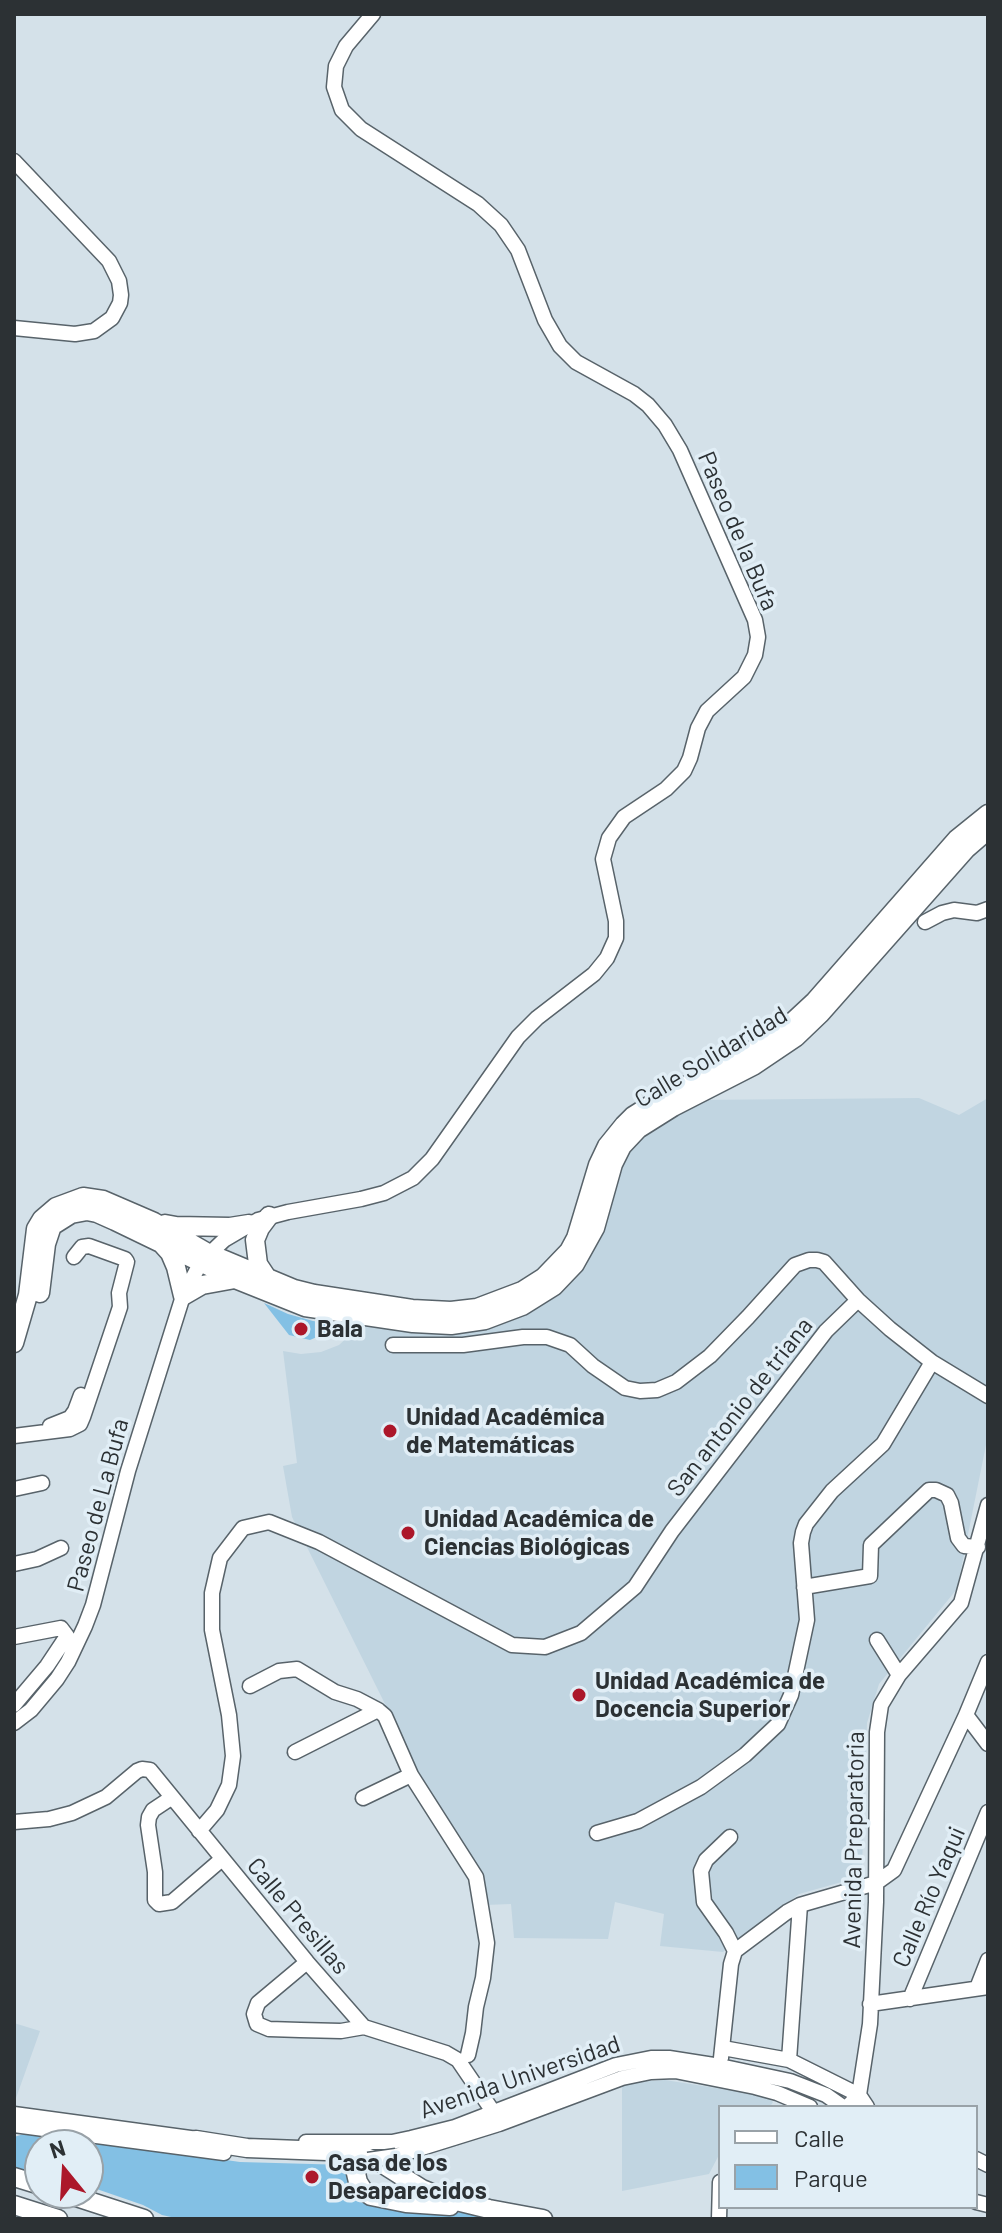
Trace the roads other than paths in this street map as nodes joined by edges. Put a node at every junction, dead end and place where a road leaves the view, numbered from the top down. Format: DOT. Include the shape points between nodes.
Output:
graph roads {
  1 [pos="373,14"];
  2 [pos="14,161"];
  3 [pos="14,328"];
  4 [pos="988,814"];
  5 [pos="988,830"];
  6 [pos="988,909"];
  7 [pos="925,922"];
  8 [pos="269,1216"];
  9 [pos="154,1222"];
  10 [pos="249,1224"];
  11 [pos="161,1243"];
  12 [pos="74,1257"];
  13 [pos="204,1257"];
  14 [pos="235,1279"];
  15 [pos="268,1279"];
  16 [pos="187,1288"];
  17 [pos="858,1300"];
  18 [pos="14,1343"];
  19 [pos="393,1345"];
  20 [pos="14,1359"];
  21 [pos="932,1362"];
  22 [pos="988,1396"];
  23 [pos="14,1436"];
  24 [pos="42,1483"];
  25 [pos="14,1489"];
  26 [pos="988,1505"];
  27 [pos="978,1547"];
  28 [pos="61,1548"];
  29 [pos="14,1564"];
  30 [pos="804,1587"];
  31 [pos="14,1637"];
  32 [pos="877,1640"];
  33 [pos="988,1662"];
  34 [pos="899,1675"];
  35 [pos="984,1680"];
  36 [pos="250,1686"];
  37 [pos="14,1705"];
  38 [pos="378,1710"];
  39 [pos="966,1715"];
  40 [pos="14,1723"];
  41 [pos="988,1744"];
  42 [pos="295,1752"];
  43 [pos="411,1775"];
  44 [pos="171,1798"];
  45 [pos="363,1798"];
  46 [pos="988,1812"];
  47 [pos="14,1822"];
  48 [pos="199,1831"];
  49 [pos="597,1833"];
  50 [pos="730,1837"];
  51 [pos="222,1859"];
  52 [pos="876,1883"];
  53 [pos="800,1905"];
  54 [pos="735,1951"];
  55 [pos="988,1960"];
  56 [pos="307,1962"];
  57 [pos="982,1988"];
  58 [pos="910,1999"];
  59 [pos="870,2004"];
  60 [pos="364,2027"];
  61 [pos="723,2048"];
  62 [pos="446,2053"];
  63 [pos="468,2055"];
  64 [pos="789,2060"];
  65 [pos="720,2066"];
  66 [pos="482,2095"];
  67 [pos="863,2101"];
  68 [pos="801,2105"];
  69 [pos="842,2105"];
  70 [pos="14,2114"];
  71 [pos="496,2118"];
  72 [pos="14,2125"];
  73 [pos="33,2126"];
  74 [pos="14,2132"];
  75 [pos="196,2140"];
  76 [pos="356,2160"];
  77 [pos="14,2205"];
  78 [pos="104,2206"];
  79 [pos="489,2209"];
  80 [pos="58,2219"];
  81 [pos="144,2219"];
  82 [pos="543,2219"];
  1 -- 8 [label="street, Paseo de la Bufa" via="336,66 334,87 342,110 361,129 478,204 501,225 518,250 560,346 576,362 634,394 665,425 755,620 758,637 744,677 703,718 684,771 624,817 609,838 603,859 616,938 602,965 518,1037 413,1178 384,1193"];
  2 -- 3 [label="street" via="109,261 121,295 112,318 94,331"];
  4 -- 15 [label="main road, Calle Solidaridad" via="957,839 787,1027 624,1125 598,1165 569,1251 534,1284 494,1303 451,1311 330,1298"];
  5 -- 14 [label="main road, Calle Solidaridad" via="796,1037 650,1120 630,1138 608,1177 595,1228 582,1253 534,1300 485,1320 413,1323 305,1307"];
  6 -- 7 [label="street" via="954,910"];
  8 -- 10 [label="street, Paseo de la Bufa"];
  8 -- 15 [label="main road" via="255,1240 258,1264"];
  9 -- 10 [label="main road"];
  9 -- 13 [label="main road"];
  9 -- 18 [label="main road" via="90,1197 50,1211 34,1233 28,1295"];
  10 -- 13 [label="street, Paseo de la Bufa"];
  11 -- 13 [label="main road"];
  11 -- 16 [label="main road"];
  11 -- 20 [label="main road" via="97,1213 62,1218 49,1233 35,1313"];
  12 -- 23 [label="street" via="89,1246 125,1259 119,1293 70,1418"];
  13 -- 14 [label="main road, Calle Solidaridad"];
  13 -- 15 [label="main road, Calle Solidaridad"];
  13 -- 16 [label="street, Paseo de la Bufa"];
  14 -- 16 [label="main road"];
  16 -- 40 [label="street, Paseo de La Bufa" via="85,1626 57,1679"];
  17 -- 19 [label="street" via="824,1262 795,1265 710,1356 657,1390 625,1388 570,1345 547,1337"];
  17 -- 21 [label="street"];
  17 -- 48 [label="street, San antonio de triana" via="826,1331 635,1587 581,1633 545,1647 512,1645 319,1542 269,1522 243,1528 220,1558 212,1593 212,1630 233,1756 229,1785"];
  21 -- 22 [label="street"];
  21 -- 30 [label="street" via="883,1444 832,1491 806,1524 801,1543"];
  24 -- 25 [label="street"];
  26 -- 27 [label="street, Avenida Preparatoria"];
  27 -- 30 [label="street" via="964,1546 958,1538 947,1495 929,1490 871,1545 870,1576"];
  27 -- 34 [label="street, Avenida Preparatoria" via="961,1603"];
  28 -- 29 [label="street"];
  30 -- 49 [label="street" via="805,1634 791,1695 778,1724 701,1787 638,1821"];
  31 -- 37 [label="street" via="61,1628 67,1636"];
  32 -- 34 [label="street"];
  33 -- 35 [label="street"];
  34 -- 52 [label="street, Avenida Preparatoria" via="884,1697 879,1717"];
  35 -- 39 [label="street"];
  36 -- 38 [label="street" via="279,1671 297,1669"];
  38 -- 42 [label="street"];
  38 -- 43 [label="street"];
  39 -- 41 [label="street"];
  39 -- 52 [label="street" via="894,1870"];
  43 -- 45 [label="street"];
  43 -- 63 [label="street" via="476,1877 487,1943"];
  44 -- 47 [label="street, Calle Presillas" via="150,1770 142,1769 106,1797 72,1813"];
  44 -- 48 [label="street, Calle Presillas"];
  44 -- 51 [label="street" via="149,1817 155,1900 172,1902"];
  46 -- 58 [label="street, Calle Río Yaqui"];
  48 -- 51 [label="street, Calle Presillas"];
  50 -- 54 [label="street" via="701,1871 704,1902"];
  51 -- 56 [label="street, Calle Presillas"];
  52 -- 53 [label="street"];
  52 -- 59 [label="street, Avenida Preparatoria"];
  53 -- 54 [label="street"];
  53 -- 64 [label="street"];
  54 -- 61 [label="street"];
  55 -- 57 [label="street"];
  56 -- 60 [label="street, Calle Presillas"];
  56 -- 60 [label="street" via="258,2003 257,2024 300,2030"];
  57 -- 58 [label="street"];
  58 -- 59 [label="street"];
  59 -- 67 [label="street, Avenida Preparatoria"];
  60 -- 62 [label="street"];
  61 -- 64 [label="street"];
  61 -- 65 [label="street"];
  62 -- 63 [label="street"];
  62 -- 66 [label="street" via="458,2060"];
  63 -- 66 [label="street"];
  64 -- 67 [label="street"];
  65 -- 69 [label="street, Avenida Universidad" via="790,2081"];
  65 -- 71 [label="street, Avenida Universidad" via="669,2058 633,2060 589,2074"];
  66 -- 71 [label="street"];
  68 -- 71 [label="street, Avenida Universidad" via="755,2087 661,2071"];
  70 -- 75 [label="street, Avenida Universidad"];
  71 -- 75 [label="street, Avenida Universidad" via="392,2142"];
  71 -- 76 [label="street, Avenida Universidad, bridge" via="406,2155"];
  72 -- 73 [label="street"];
  73 -- 74 [label="street"];
  73 -- 76 [label="street" via="266,2157"];
  75 -- 79 [label="main road" via="247,2148 353,2152 422,2189"];
  76 -- 79 [label="main road" via="358,2182 371,2196"];
  77 -- 80 [label="main road"];
  78 -- 81 [label="main road"];
  79 -- 82 [label="main road"];
}
